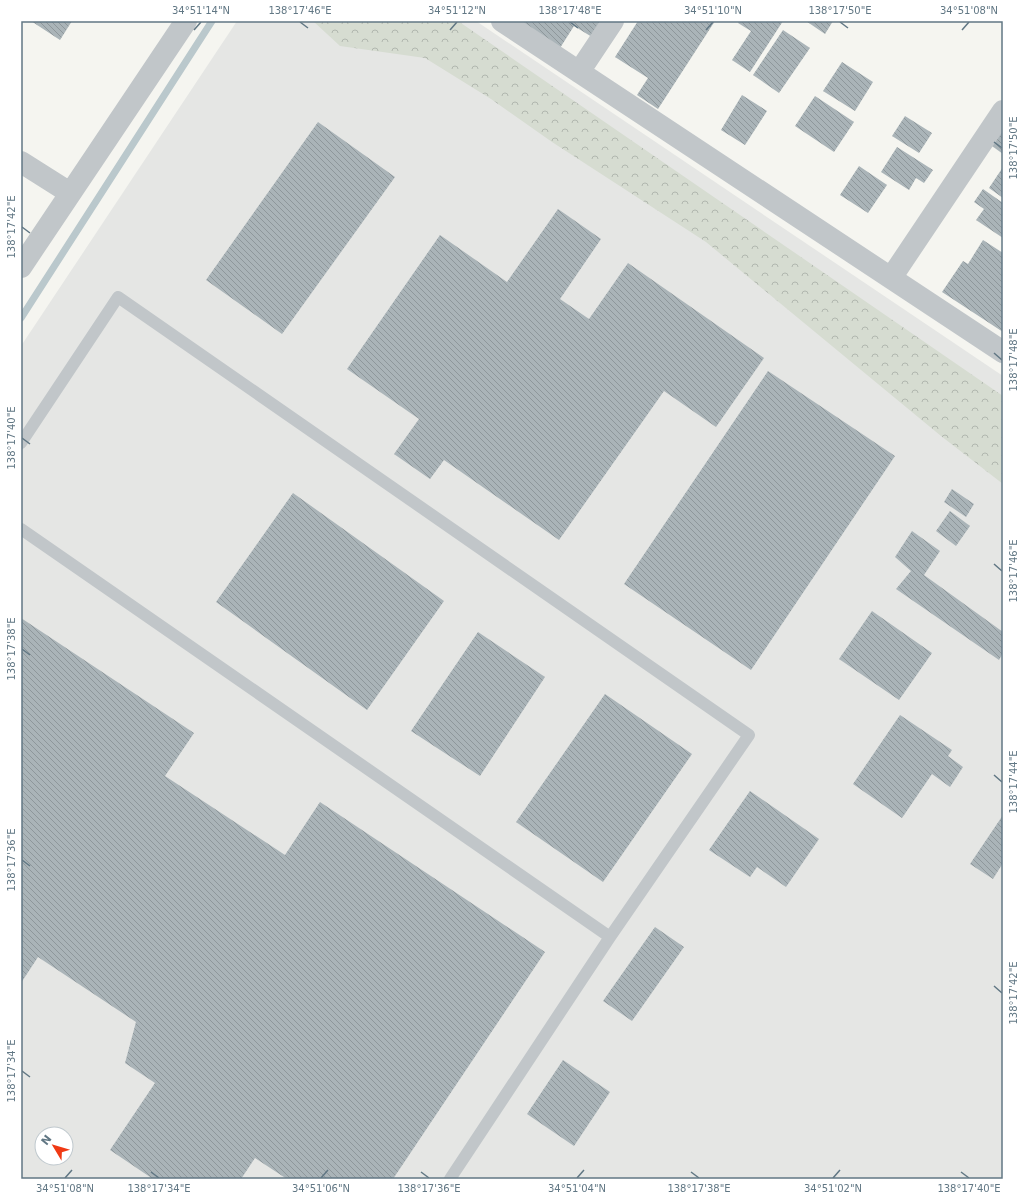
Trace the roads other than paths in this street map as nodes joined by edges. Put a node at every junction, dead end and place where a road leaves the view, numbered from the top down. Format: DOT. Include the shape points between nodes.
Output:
graph roads {
  1 [pos="186,21"];
  2 [pos="502,21"];
  3 [pos="613,21"];
  4 [pos="579,72"];
  5 [pos="1003,111"];
  6 [pos="21,162"];
  7 [pos="70,193"];
  8 [pos="21,267"];
  9 [pos="891,278"];
  10 [pos="1003,352"];
  11 [pos="21,443"];
  12 [pos="21,528"];
  13 [pos="610,937"];
  14 [pos="450,1179"];
  1 -- 7 [label="street"];
  2 -- 4 [label="street"];
  3 -- 4 [label="street"];
  4 -- 9 [label="street"];
  5 -- 9 [label="street"];
  6 -- 7 [label="street"];
  7 -- 8 [label="street"];
  9 -- 10 [label="street"];
  11 -- 13 [label="lane" via="118,297 749,735"];
  12 -- 13 [label="lane"];
  13 -- 14 [label="lane"];
}
